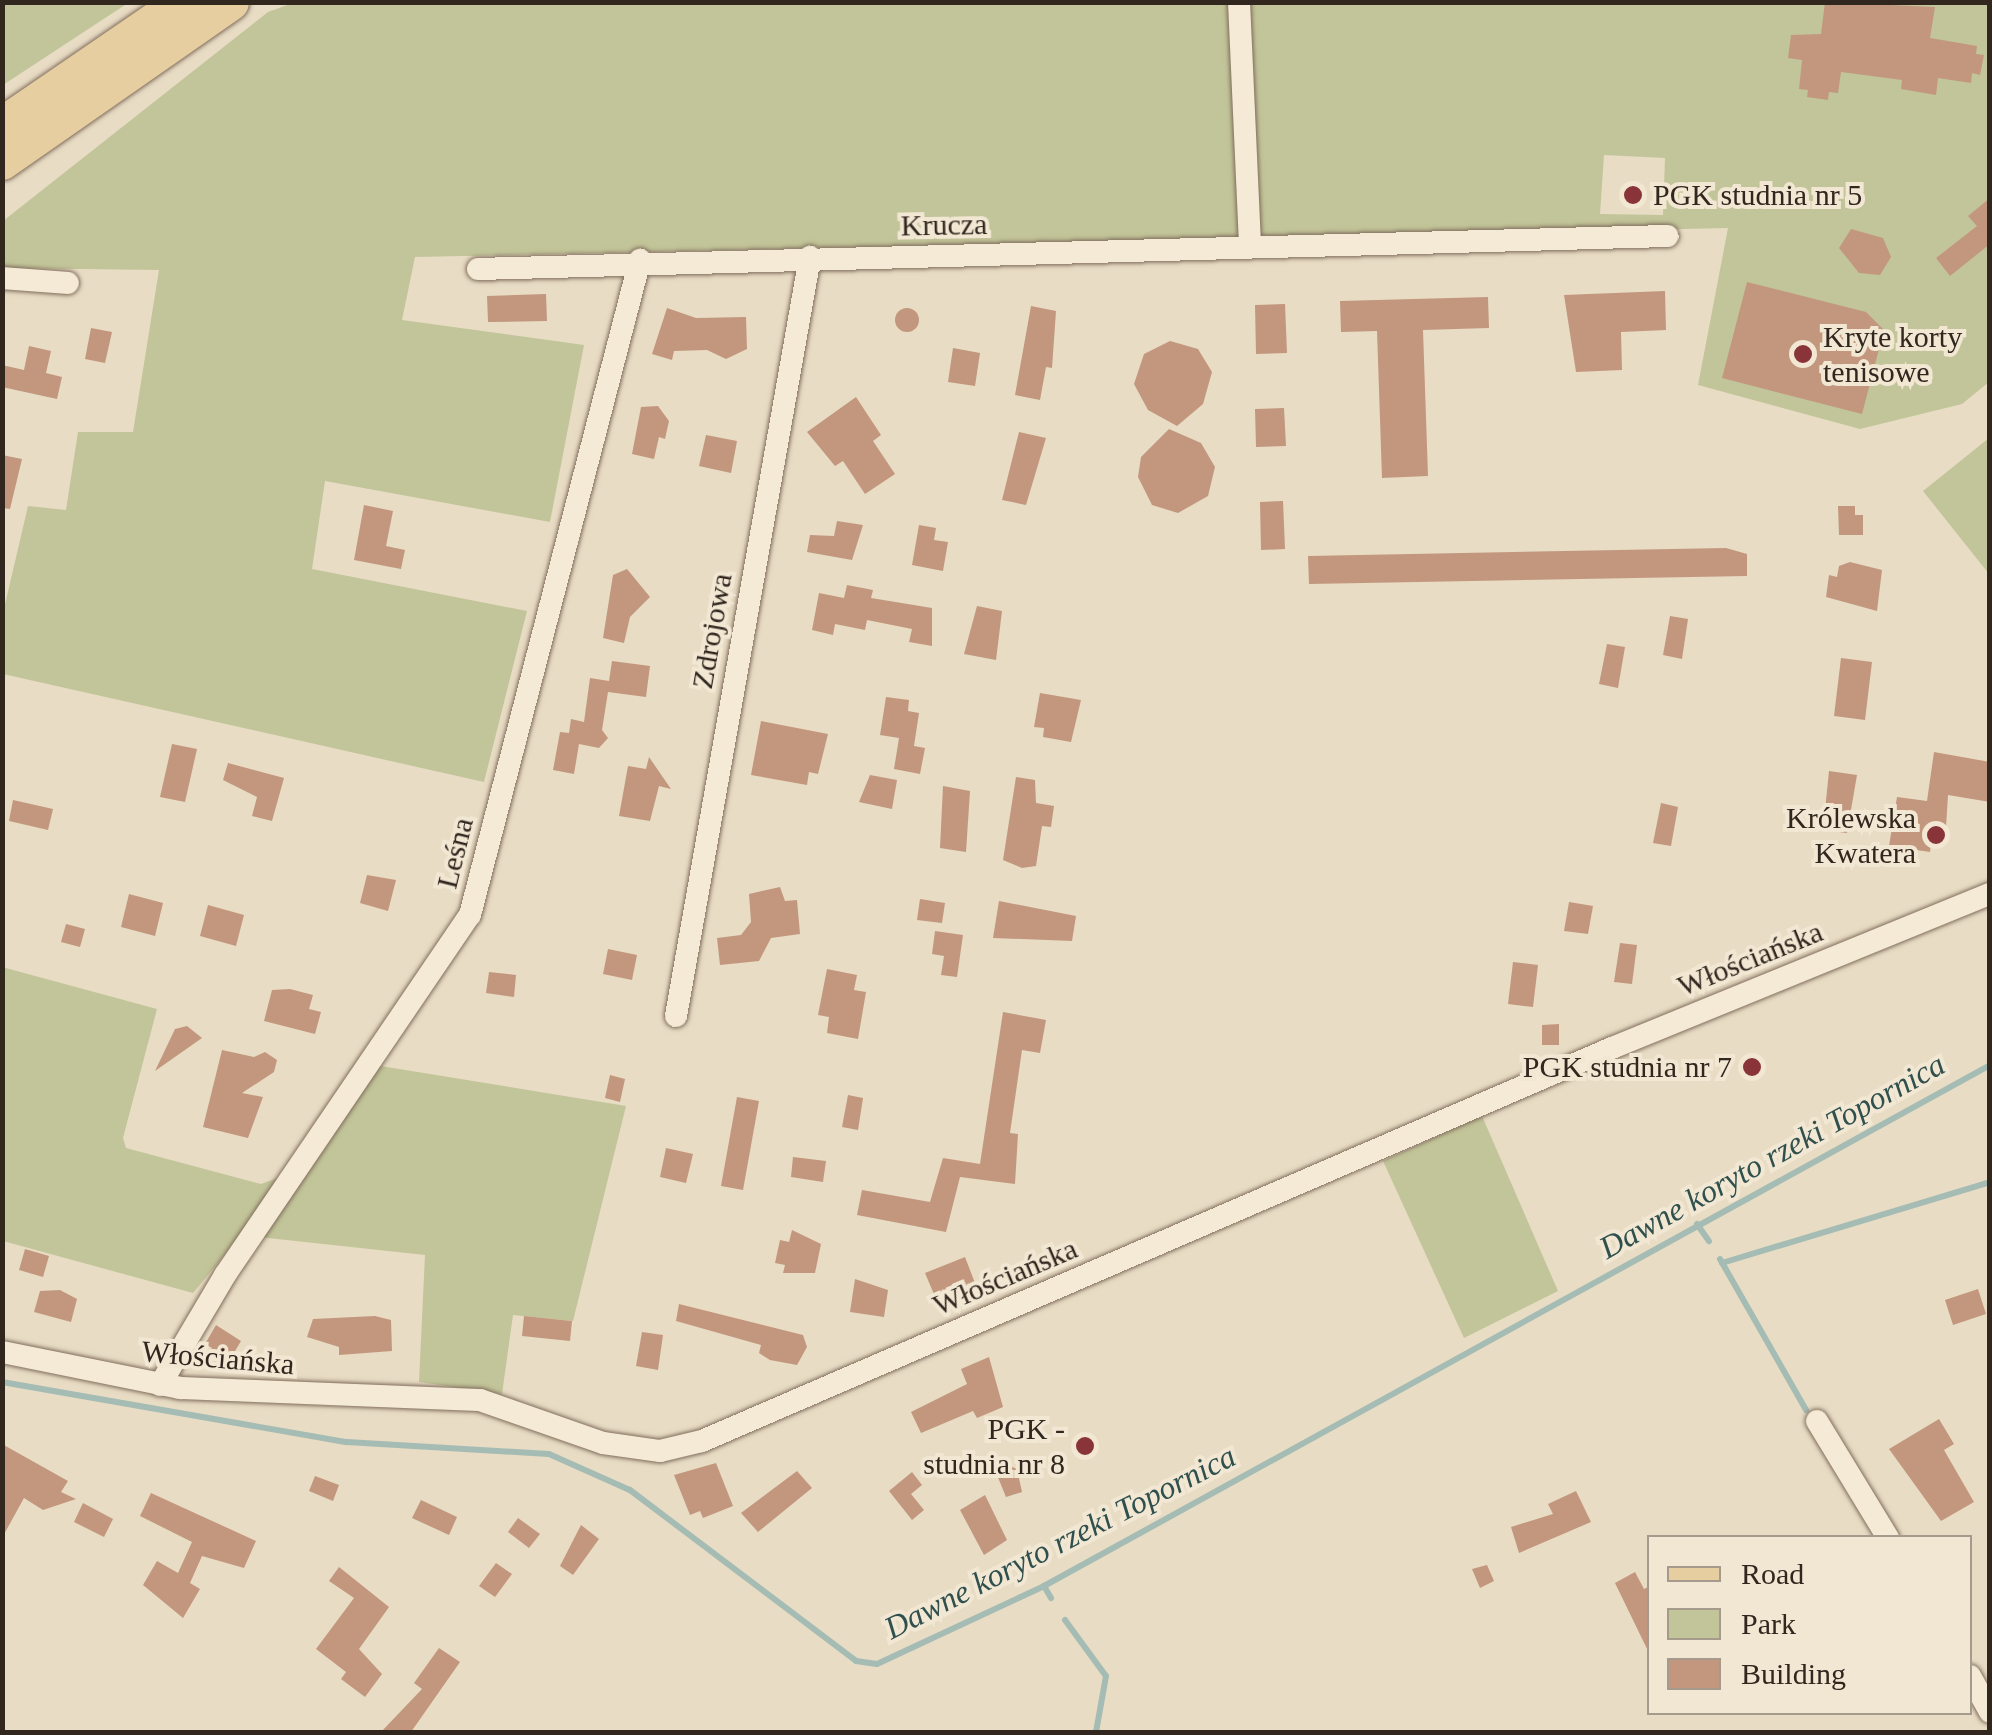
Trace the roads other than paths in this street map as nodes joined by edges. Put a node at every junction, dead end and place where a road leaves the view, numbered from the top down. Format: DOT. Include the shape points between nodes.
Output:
graph roads {
  1 [pos="180,2"];
  2 [pos="232,2"];
  3 [pos="1240,2"];
  4 [pos="2,124"];
  5 [pos="2,162"];
  6 [pos="1668,236"];
  7 [pos="1250,244"];
  8 [pos="810,257"];
  9 [pos="640,260"];
  10 [pos="478,269"];
  11 [pos="2,278"];
  12 [pos="68,283"];
  13 [pos="1990,894"];
  14 [pos="676,1016"];
  15 [pos="2,1352"];
  16 [pos="160,1386"];
  17 [pos="1818,1422"];
  18 [pos="1886,1535"];
  19 [pos="1972,1680"];
  20 [pos="1990,1712"];
  1 -- 4 [label="main road"];
  2 -- 5 [label="main road"];
  3 -- 7 [label="street"];
  6 -- 7 [label="street, Krucza"];
  7 -- 8 [label="street, Krucza"];
  8 -- 9 [label="street, Krucza"];
  8 -- 14 [label="street, Zdrojowa"];
  9 -- 10 [label="street, Krucza"];
  9 -- 16 [label="street, Leśna" via="470,915 225,1275"];
  11 -- 12 [label="street"];
  13 -- 16 [label="street, Włościańska" via="1612,1048 702,1440 632,1451 467,1398"];
  15 -- 16 [label="street, Włościańska"];
  17 -- 18 [label="street"];
  19 -- 20 [label="street"];
}
